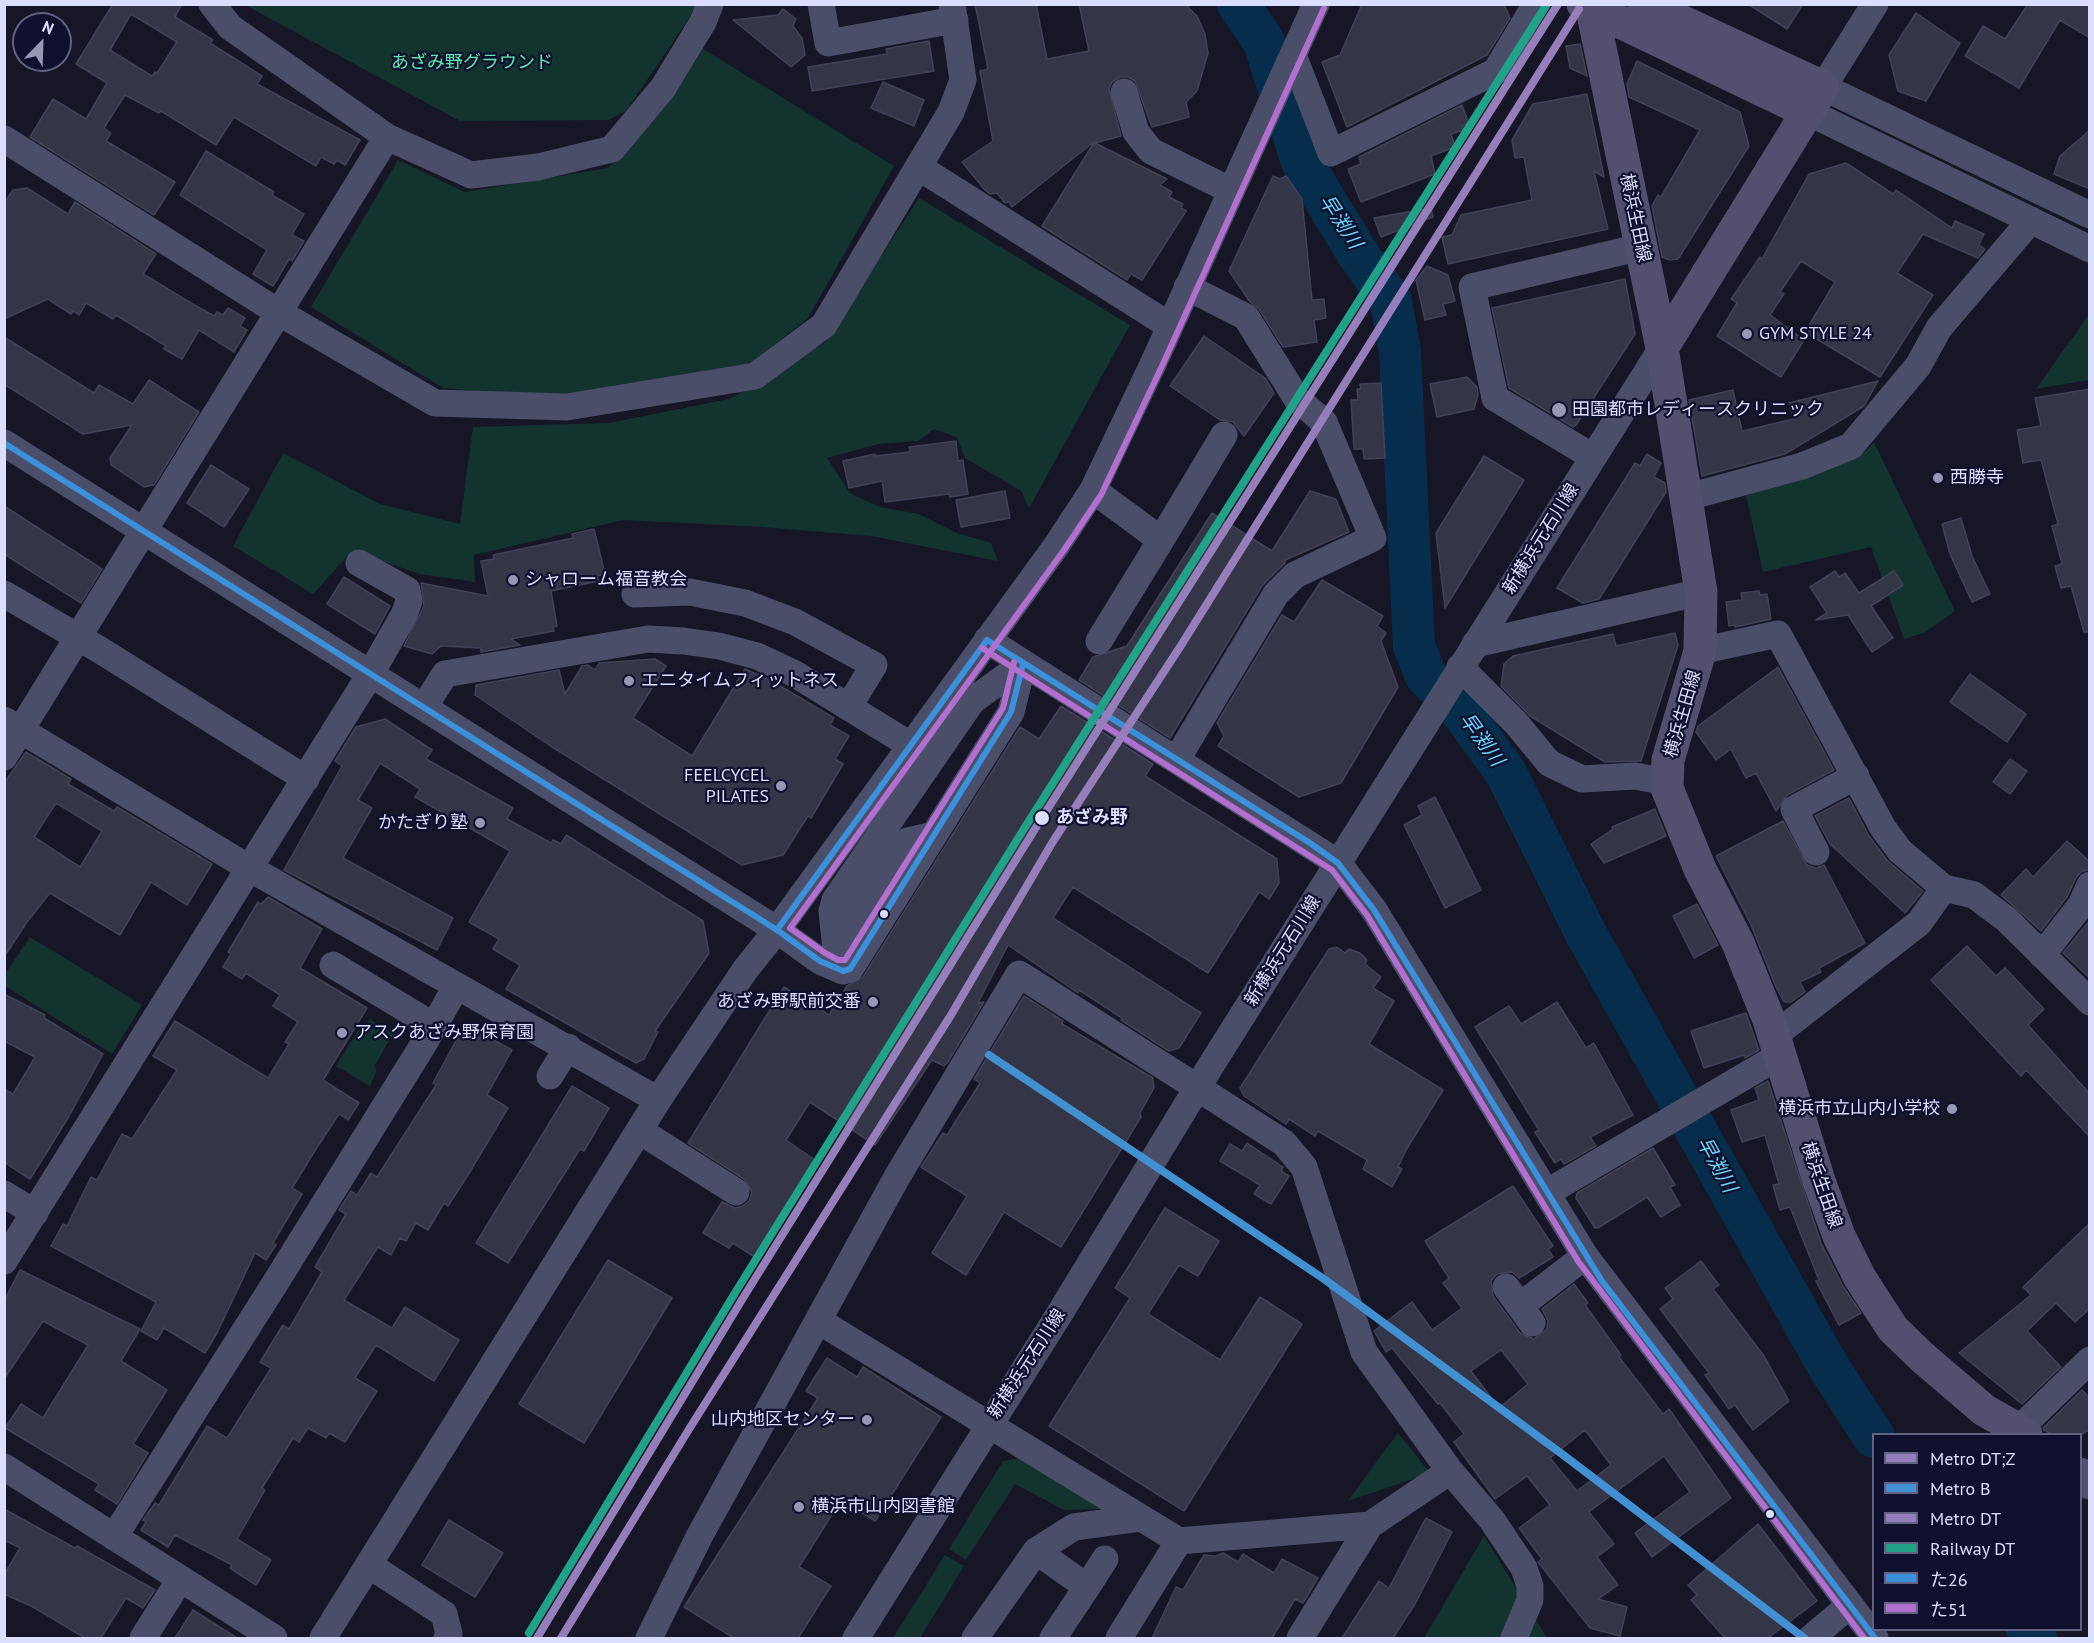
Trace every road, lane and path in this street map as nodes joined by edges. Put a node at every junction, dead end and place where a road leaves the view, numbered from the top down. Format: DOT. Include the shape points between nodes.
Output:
graph roads {
  1 [pos="212,4"];
  2 [pos="710,4"];
  3 [pos="821,4"];
  4 [pos="1316,4"];
  5 [pos="1536,4"];
  6 [pos="1644,4"];
  7 [pos="1875,4"];
  8 [pos="1587,7"];
  9 [pos="953,12"];
  10 [pos="1293,55"];
  11 [pos="1124,92"];
  12 [pos="1815,99"];
  13 [pos="387,138"];
  14 [pos="4,139"];
  15 [pos="920,168"];
  16 [pos="1230,190"];
  17 [pos="2090,215"];
  18 [pos="2031,220"];
  19 [pos="1641,247"];
  20 [pos="2090,249"];
  21 [pos="1187,287"];
  22 [pos="278,312"];
  23 [pos="1170,326"];
  24 [pos="1662,348"];
  25 [pos="1224,435"];
  26 [pos="4,443"];
  27 [pos="1593,457"];
  28 [pos="1093,490"];
  29 [pos="1688,497"];
  30 [pos="143,529"];
  31 [pos="1161,540"];
  32 [pos="359,563"];
  33 [pos="1701,592"];
  34 [pos="4,594"];
  35 [pos="635,594"];
  36 [pos="79,638"];
  37 [pos="987,640"];
  38 [pos="1099,641"];
  39 [pos="1475,644"];
  40 [pos="1700,651"];
  41 [pos="1023,664"];
  42 [pos="1459,669"];
  43 [pos="371,673"];
  44 [pos="849,706"];
  45 [pos="424,707"];
  46 [pos="13,725"];
  47 [pos="910,745"];
  48 [pos="4,757"];
  49 [pos="1177,759"];
  50 [pos="1856,776"];
  51 [pos="306,779"];
  52 [pos="1667,782"];
  53 [pos="1816,852"];
  54 [pos="1338,863"];
  55 [pos="249,868"];
  56 [pos="2090,885"];
  57 [pos="1944,888"];
  58 [pos="777,930"];
  59 [pos="828,955"];
  60 [pos="2042,955"];
  61 [pos="333,965"];
  62 [pos="456,987"];
  63 [pos="2090,1002"];
  64 [pos="434,1026"];
  65 [pos="1777,1045"];
  66 [pos="568,1047"];
  67 [pos="550,1076"];
  68 [pos="1197,1088"];
  69 [pos="658,1100"];
  70 [pos="640,1131"];
  71 [pos="736,1192"];
  72 [pos="1548,1192"];
  73 [pos="4,1194"];
  74 [pos="35,1213"];
  75 [pos="1585,1256"];
  76 [pos="4,1261"];
  77 [pos="1519,1305"];
  78 [pos="819,1321"];
  79 [pos="2090,1360"];
  80 [pos="988,1424"];
  81 [pos="2022,1432"];
  82 [pos="4,1467"];
  83 [pos="1450,1471"];
  84 [pos="1140,1518"];
  85 [pos="1370,1525"];
  86 [pos="114,1537"];
  87 [pos="1179,1541"];
  88 [pos="1036,1551"];
  89 [pos="1105,1559"];
  90 [pos="369,1565"];
  91 [pos="179,1581"];
  92 [pos="1087,1587"];
  93 [pos="1850,1605"];
  94 [pos="142,1638"];
  95 [pos="274,1638"];
  96 [pos="323,1638"];
  97 [pos="447,1638"];
  98 [pos="650,1638"];
  99 [pos="856,1638"];
  100 [pos="975,1638"];
  101 [pos="1053,1638"];
  102 [pos="1119,1638"];
  103 [pos="1300,1638"];
  104 [pos="1514,1638"];
  105 [pos="1811,1638"];
  106 [pos="1875,1638"];
  1 -- 13 [label="street" via="230,27"];
  2 -- 13 [label="street" via="663,88 612,149 538,167 471,175"];
  3 -- 9 [label="street" via="828,42"];
  4 -- 10 [label="street"];
  5 -- 10 [label="street" via="1496,71 1331,153"];
  6 -- 12 [label="main road"];
  7 -- 12 [label="street, 新横浜元石川線"];
  8 -- 12 [label="main road"];
  8 -- 19 [label="main road, 横浜生田線"];
  9 -- 15 [label="street" via="963,80 951,112"];
  10 -- 16 [label="street"];
  11 -- 16 [label="street" via="1136,132 1151,151"];
  12 -- 17 [label="street"];
  12 -- 18 [label="street"];
  12 -- 24 [label="main road, 新横浜元石川線"];
  13 -- 22 [label="street"];
  14 -- 22 [label="street"];
  15 -- 22 [label="street" via="824,325 755,376 567,407 435,404"];
  15 -- 23 [label="street"];
  16 -- 21 [label="street"];
  18 -- 20 [label="street"];
  18 -- 29 [label="street" via="1939,328 1918,366 1851,446 1802,466"];
  19 -- 24 [label="main road, 横浜生田線"];
  19 -- 27 [label="street" via="1472,286 1495,398"];
  21 -- 23 [label="street"];
  21 -- 49 [label="street" via="1246,317 1297,399 1324,422 1373,538 1295,575 1276,594"];
  22 -- 30 [label="street"];
  23 -- 28 [label="street"];
  24 -- 27 [label="street, 新横浜元石川線"];
  24 -- 29 [label="main road, 横浜生田線"];
  25 -- 31 [label="street"];
  26 -- 30 [label="street"];
  27 -- 39 [label="street, 新横浜元石川線"];
  28 -- 31 [label="street"];
  28 -- 37 [label="street"];
  29 -- 33 [label="main road, 横浜生田線"];
  30 -- 36 [label="street"];
  30 -- 43 [label="street"];
  31 -- 38 [label="street"];
  32 -- 43 [label="street" via="407,591 409,601"];
  33 -- 39 [label="street"];
  33 -- 40 [label="main road, 横浜生田線"];
  34 -- 36 [label="street"];
  35 -- 44 [label="street" via="690,592 745,603 795,622 874,664"];
  36 -- 46 [label="street"];
  36 -- 51 [label="street"];
  37 -- 41 [label="street"];
  37 -- 47 [label="street"];
  39 -- 42 [label="street, 新横浜元石川線"];
  40 -- 50 [label="street" via="1778,634"];
  40 -- 52 [label="main road, 横浜生田線" via="1668,760"];
  41 -- 49 [label="street"];
  41 -- 59 [label="street" via="972,701 835,900"];
  41 -- 59 [label="street" via="1011,712 934,835 902,846"];
  42 -- 52 [label="street" via="1516,723 1549,763 1582,779 1635,776"];
  42 -- 54 [label="street, 新横浜元石川線"];
  43 -- 45 [label="street"];
  43 -- 51 [label="street"];
  44 -- 45 [label="street" via="757,656 719,646 648,639 444,674"];
  44 -- 47 [label="street"];
  45 -- 58 [label="street"];
  46 -- 48 [label="street"];
  46 -- 55 [label="street"];
  47 -- 58 [label="street"];
  49 -- 54 [label="street"];
  50 -- 53 [label="street" via="1794,809"];
  50 -- 57 [label="street" via="1883,828 1900,851"];
  51 -- 55 [label="street"];
  52 -- 65 [label="main road, 横浜生田線" via="1672,807 1738,943"];
  54 -- 68 [label="street, 新横浜元石川線"];
  54 -- 72 [label="street" via="1374,910"];
  55 -- 62 [label="street"];
  55 -- 74 [label="street" via="183,954"];
  56 -- 60 [label="street" via="2081,905"];
  57 -- 60 [label="street" via="1974,896 2006,919"];
  57 -- 65 [label="street" via="1919,923"];
  58 -- 59 [label="street"];
  58 -- 69 [label="street" via="745,969"];
  60 -- 63 [label="street"];
  61 -- 64 [label="street"];
  62 -- 64 [label="street"];
  62 -- 66 [label="street"];
  64 -- 86 [label="street"];
  65 -- 72 [label="street" via="1701,1101"];
  65 -- 81 [label="main road, 横浜生田線" via="1839,1236 1860,1278 1893,1329 1922,1358 1984,1410"];
  66 -- 67 [label="street"];
  66 -- 69 [label="street"];
  68 -- 78 [label="street" via="1019,974 897,1177"];
  68 -- 80 [label="street, 新横浜元石川線"];
  68 -- 83 [label="street" via="1284,1143 1304,1167 1364,1352"];
  69 -- 70 [label="street"];
  70 -- 71 [label="street"];
  70 -- 90 [label="street"];
  72 -- 75 [label="street"];
  73 -- 74 [label="street"];
  74 -- 76 [label="street"];
  75 -- 77 [label="street"];
  75 -- 93 [label="street"];
  78 -- 80 [label="street"];
  78 -- 98 [label="street" via="705,1525"];
  79 -- 81 [label="street"];
  80 -- 84 [label="street"];
  80 -- 99 [label="street, 新横浜元石川線"];
  82 -- 86 [label="street"];
  83 -- 85 [label="street"];
  83 -- 104 [label="street" via="1492,1520 1524,1568 1530,1600"];
  84 -- 87 [label="street"];
  84 -- 88 [label="street" via="1074,1527"];
  85 -- 87 [label="street"];
  85 -- 103 [label="street"];
  86 -- 91 [label="street"];
  87 -- 102 [label="street"];
  88 -- 92 [label="street"];
  88 -- 100 [label="street"];
  89 -- 92 [label="street"];
  90 -- 96 [label="street"];
  90 -- 97 [label="street" via="444,1614"];
  91 -- 94 [label="street"];
  91 -- 95 [label="street"];
  92 -- 101 [label="street"];
  93 -- 105 [label="street"];
  93 -- 106 [label="street"];
}
